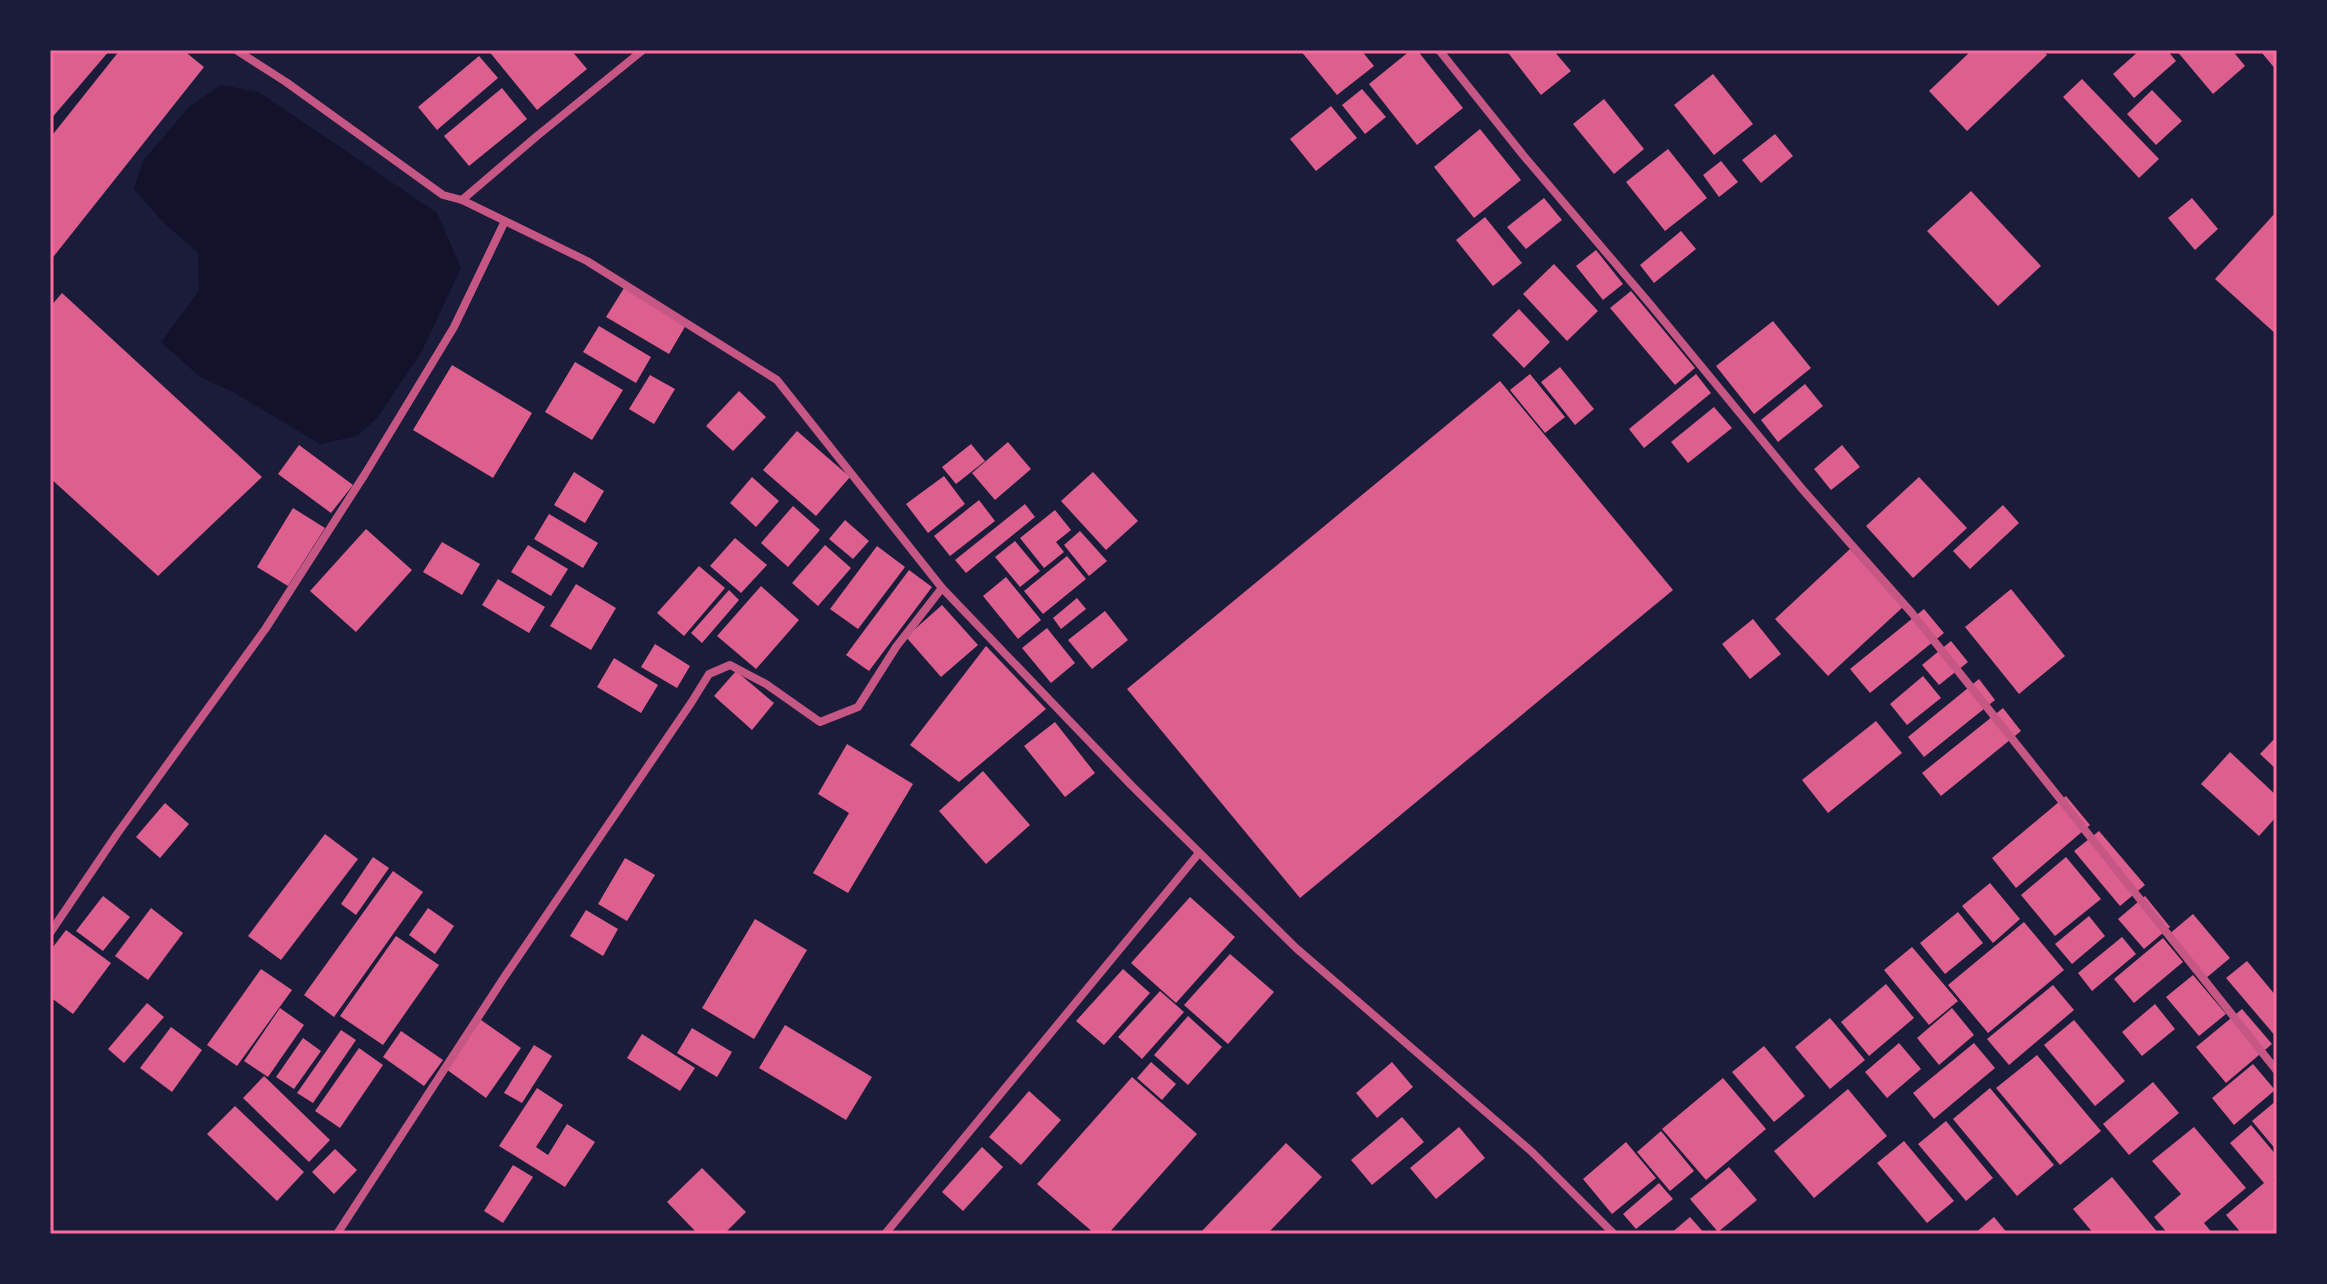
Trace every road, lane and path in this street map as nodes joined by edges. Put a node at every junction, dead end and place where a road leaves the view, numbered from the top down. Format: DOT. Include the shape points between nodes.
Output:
graph roads {
  1 [pos="236,50"];
  2 [pos="643,50"];
  3 [pos="1439,50"];
  4 [pos="462,200"];
  5 [pos="505,221"];
  6 [pos="942,588"];
  7 [pos="1199,853"];
  8 [pos="50,933"];
  9 [pos="2277,1071"];
  10 [pos="337,1234"];
  11 [pos="885,1234"];
  12 [pos="1614,1234"];
  1 -- 4 [label="street" via="443,195"];
  2 -- 4 [label="street"];
  3 -- 9 [label="street" via="1803,490 1911,612"];
  4 -- 5 [label="street"];
  5 -- 6 [label="street" via="587,261 777,380"];
  5 -- 8 [label="street" via="454,327 365,474 266,628"];
  6 -- 7 [label="street"];
  6 -- 10 [label="street" via="858,707 820,722 730,665 709,674"];
  7 -- 11 [label="street"];
  7 -- 12 [label="street" via="1296,948 1532,1152"];
}
